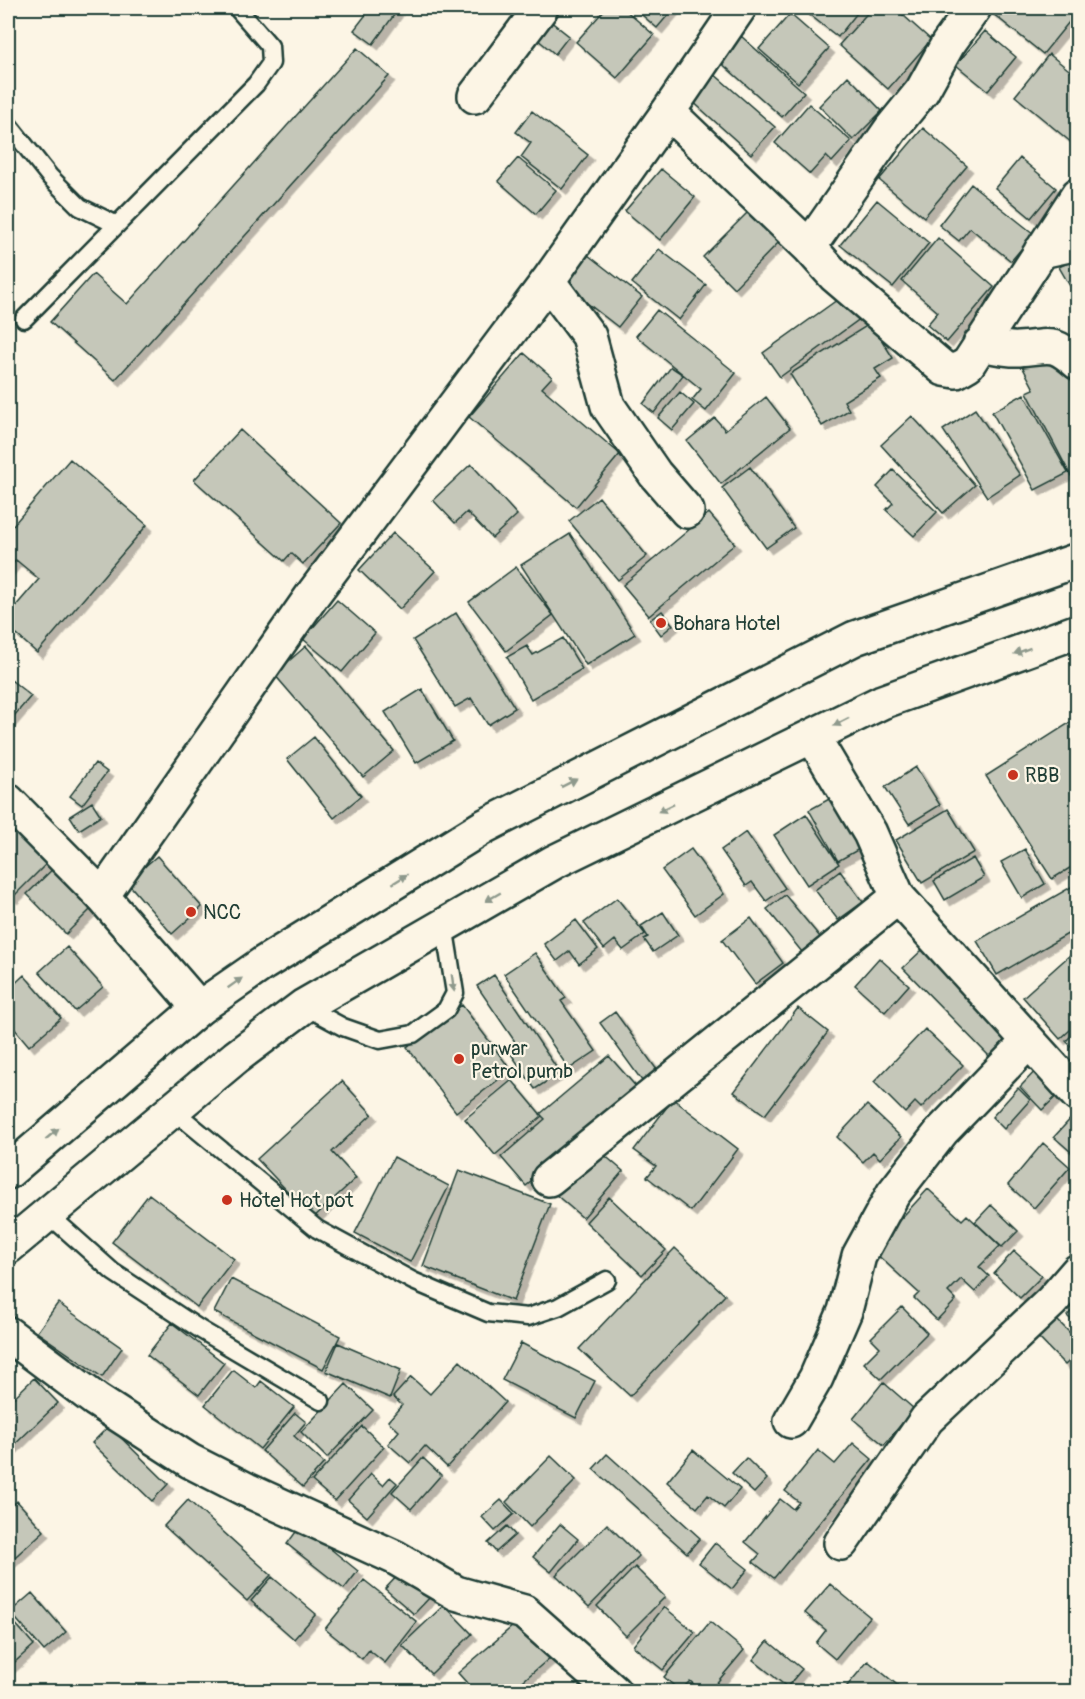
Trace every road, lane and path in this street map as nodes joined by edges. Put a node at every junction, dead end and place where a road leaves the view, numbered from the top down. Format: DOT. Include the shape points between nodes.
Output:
graph roads {
  1 [pos="237,8"];
  2 [pos="541,8"];
  3 [pos="739,8"];
  4 [pos="974,8"];
  5 [pos="475,96"];
  6 [pos="668,112"];
  7 [pos="8,124"];
  8 [pos="1077,195"];
  9 [pos="117,225"];
  10 [pos="1077,243"];
  11 [pos="809,247"];
  12 [pos="1041,251"];
  13 [pos="548,281"];
  14 [pos="24,319"];
  15 [pos="980,344"];
  16 [pos="1077,363"];
  17 [pos="687,511"];
  18 [pos="1077,560"];
  19 [pos="1077,631"];
  20 [pos="813,737"];
  21 [pos="10,807"];
  22 [pos="102,896"];
  23 [pos="898,897"];
  24 [pos="444,925"];
  25 [pos="304,1006"];
  26 [pos="199,1008"];
  27 [pos="1028,1042"];
  28 [pos="1077,1095"];
  29 [pos="173,1110"];
  30 [pos="8,1172"];
  31 [pos="549,1179"];
  32 [pos="48,1214"];
  33 [pos="8,1247"];
  34 [pos="1077,1271"];
  35 [pos="607,1281"];
  36 [pos="8,1334"];
  37 [pos="321,1401"];
  38 [pos="791,1421"];
  39 [pos="841,1543"];
  40 [pos="614,1692"];
  1 -- 9 [label="lane" via="270,46 271,63 256,84"];
  2 -- 5 [label="main road"];
  3 -- 6 [label="main road"];
  4 -- 11 [label="main road" via="922,91"];
  6 -- 11 [label="main road"];
  6 -- 13 [label="main road"];
  7 -- 9 [label="lane" via="50,177 80,207"];
  8 -- 12 [label="main road"];
  9 -- 14 [label="lane"];
  10 -- 12 [label="main road"];
  11 -- 15 [label="main road" via="835,276 944,369 956,371 968,364"];
  12 -- 15 [label="main road"];
  13 -- 17 [label="main road" via="589,336 608,405 655,474"];
  13 -- 22 [label="main road" via="314,593"];
  15 -- 16 [label="main road" via="1017,349 1050,345"];
  26 -- 18 [label="main road, one-way" via="264,963 485,826 855,638"];
  19 -- 20 [label="main road, one-way" via="882,702"];
  20 -- 23 [label="main road" via="870,833"];
  20 -- 24 [label="main road, one-way" via="554,862"];
  21 -- 22 [label="main road"];
  22 -- 26 [label="main road"];
  23 -- 27 [label="main road"];
  23 -- 31 [label="main road"];
  24 -- 25 [label="main road"];
  24 -- 25 [label="lane, one-way" via="455,993 446,1010 413,1034 380,1040 343,1027"];
  25 -- 29 [label="main road"];
  30 -- 26 [label="main road, one-way"];
  27 -- 28 [label="main road"];
  27 -- 38 [label="main road" via="942,1131 893,1194 859,1256 845,1311 816,1378"];
  29 -- 32 [label="main road"];
  29 -- 35 [label="lane" via="318,1228 413,1281 489,1313 528,1317 558,1307"];
  32 -- 33 [label="main road"];
  32 -- 37 [label="lane" via="113,1272"];
  34 -- 39 [label="main road" via="1052,1300 927,1419"];
  36 -- 40 [label="main road" via="96,1400 190,1461 394,1557 456,1593 524,1612"];
}
